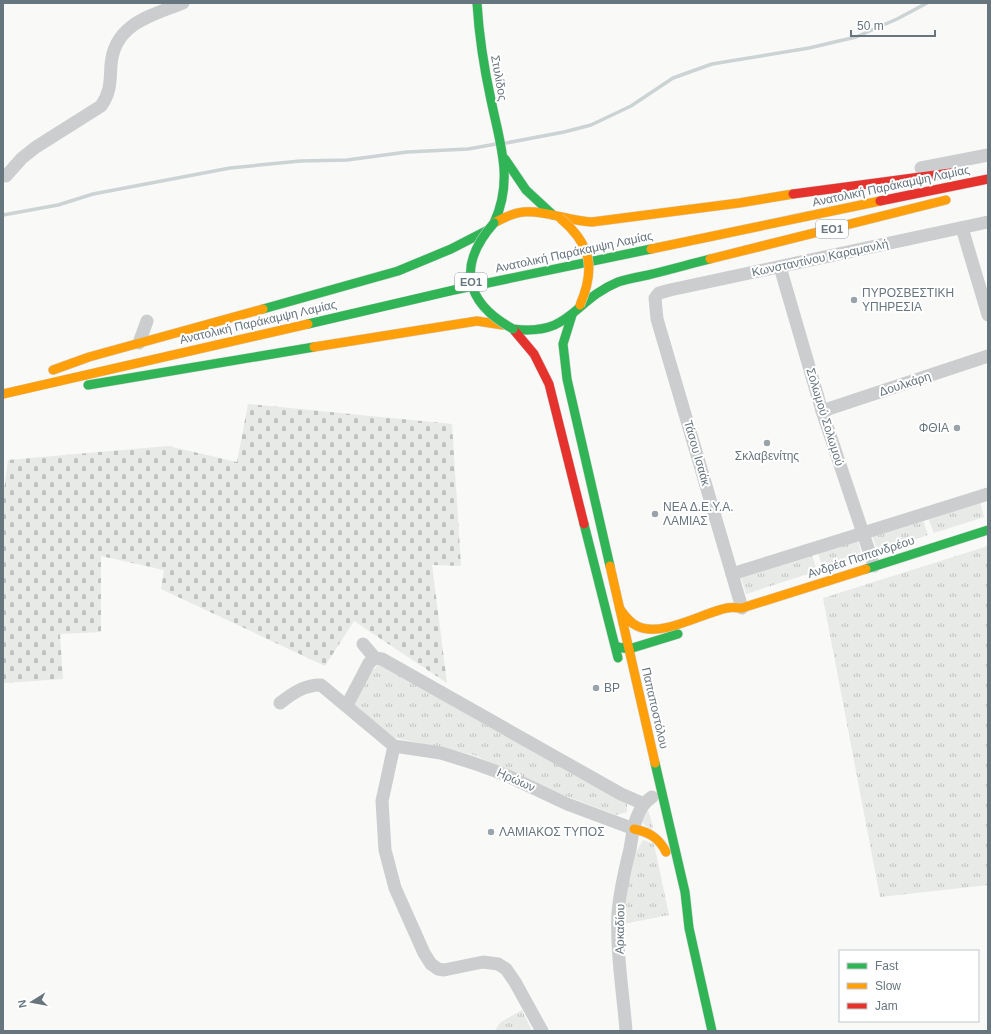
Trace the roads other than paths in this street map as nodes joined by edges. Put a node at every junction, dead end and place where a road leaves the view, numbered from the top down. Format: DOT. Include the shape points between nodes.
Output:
graph roads {
  1 [pos="183,3"];
  2 [pos="477,3"];
  3 [pos="988,154"];
  4 [pos="503,156"];
  5 [pos="965,171"];
  6 [pos="6,176"];
  7 [pos="988,178"];
  8 [pos="988,188"];
  9 [pos="979,191"];
  10 [pos="802,192"];
  11 [pos="956,197"];
  12 [pos="556,217"];
  13 [pos="988,222"];
  14 [pos="494,223"];
  15 [pos="962,228"];
  16 [pos="486,230"];
  17 [pos="780,267"];
  18 [pos="655,298"];
  19 [pos="580,305"];
  20 [pos="572,315"];
  21 [pos="988,315"];
  22 [pos="147,322"];
  23 [pos="503,325"];
  24 [pos="513,329"];
  25 [pos="139,343"];
  26 [pos="988,356"];
  27 [pos="3,393"];
  28 [pos="822,411"];
  29 [pos="988,494"];
  30 [pos="988,530"];
  31 [pos="862,532"];
  32 [pos="874,566"];
  33 [pos="732,574"];
  34 [pos="620,608"];
  35 [pos="742,608"];
  36 [pos="731,618"];
  37 [pos="687,632"];
  38 [pos="363,644"];
  39 [pos="616,647"];
  40 [pos="629,649"];
  41 [pos="375,658"];
  42 [pos="621,669"];
  43 [pos="280,703"];
  44 [pos="347,705"];
  45 [pos="394,746"];
  46 [pos="653,797"];
  47 [pos="659,824"];
  48 [pos="634,829"];
  49 [pos="666,852"];
  50 [pos="689,928"];
  51 [pos="542,1031"];
  52 [pos="626,1031"];
  53 [pos="712,1031"];
  1 -- 6 [label="street" via="147,17 120,37 114,50 111,84 107,98 101,106 32,150"];
  2 -- 4 [label="main road, Στυλίδος / ΕΟ1" via="480,37"];
  3 -- 10 [label="street"];
  4 -- 12 [label="main road, Στυλίδος / ΕΟ1" via="527,192"];
  4 -- 14 [label="main road, Στυλίδος / ΕΟ1" via="506,177 504,196"];
  5 -- 10 [label="main road, ΕΟ1"];
  7 -- 27 [label="main road, Ανατολική Παράκαμψη Λαμίας" via="446,291"];
  8 -- 9 [label="main road"];
  10 -- 12 [label="main road, ΕΟ1" via="592,222"];
  11 -- 19 [label="main road, ΕΟ1" via="635,278 606,288"];
  12 -- 14 [label="main road, ΕΟ1" via="530,211 517,212"];
  12 -- 19 [label="main road, ΕΟ1, bridge" via="571,227 580,238 588,258 590,279"];
  13 -- 15 [label="street, Κωνσταντίνου Καραμανλή"];
  14 -- 16 [label="main road, ΕΟ1, bridge"];
  15 -- 17 [label="street, Κωνσταντίνου Καραμανλή"];
  15 -- 21 [label="street"];
  16 -- 23 [label="main road, ΕΟ1, bridge" via="473,252 470,264 471,282 484,309"];
  16 -- 25 [label="main road" via="451,249 398,271"];
  17 -- 18 [label="street, Κωνσταντίνου Καραμανλή" via="659,293"];
  17 -- 28 [label="street, Σολωμού Σολωμού"];
  18 -- 33 [label="street, Τάσου Ισαάκ" via="657,319"];
  19 -- 20 [label="main road, ΕΟ1"];
  20 -- 24 [label="main road, ΕΟ1" via="544,330 529,332"];
  20 -- 34 [label="main road, Παπαποστόλου" via="563,344 566,379"];
  22 -- 25 [label="street"];
  23 -- 24 [label="main road, ΕΟ1, bridge"];
  23 -- 27 [label="main road" via="477,321 454,324 102,383"];
  24 -- 39 [label="main road, Παπαποστόλου" via="534,352 544,368"];
  25 -- 27 [label="main road" via="89,357"];
  26 -- 28 [label="street, Δουλκάρη"];
  28 -- 31 [label="street, Σολωμού Σολωμού"];
  29 -- 31 [label="street"];
  30 -- 32 [label="main road, Ανδρέα Παπανδρέου"];
  31 -- 32 [label="street, Σολωμού Σολωμού"];
  31 -- 33 [label="street"];
  32 -- 35 [label="main road, Ανδρέα Παπανδρέου"];
  33 -- 35 [label="street, Τάσου Ισαάκ"];
  34 -- 35 [label="main road, Ανδρέα Παπανδρέου" via="636,625 652,629 671,626 727,608"];
  34 -- 40 [label="main road, Παπαποστόλου"];
  35 -- 36 [label="main road, Ανδρέα Παπανδρέου"];
  37 -- 40 [label="main road"];
  38 -- 41 [label="street"];
  39 -- 40 [label="main road"];
  39 -- 42 [label="main road, Παπαποστόλου"];
  40 -- 46 [label="main road, Παπαποστόλου"];
  41 -- 44 [label="street" via="369,664"];
  41 -- 46 [label="street" via="382,659 414,676 621,794"];
  43 -- 44 [label="street" via="295,691 311,685 321,685"];
  44 -- 45 [label="street"];
  45 -- 48 [label="street, Ηρώων" via="441,753 473,763"];
  45 -- 51 [label="street" via="382,801 385,850 395,888 424,953 438,969 483,962 498,964 506,969"];
  46 -- 48 [label="street, Αρκαδίου" via="638,814"];
  46 -- 50 [label="main road, Παπαποστόλου" via="685,892"];
  47 -- 49 [label="main road, Παπαποστόλου"];
  48 -- 49 [label="main road" via="657,837"];
  48 -- 52 [label="street, Αρκαδίου" via="618,911"];
  49 -- 50 [label="main road, Παπαποστόλου"];
  50 -- 53 [label="main road, Παπαποστόλου"];
}
